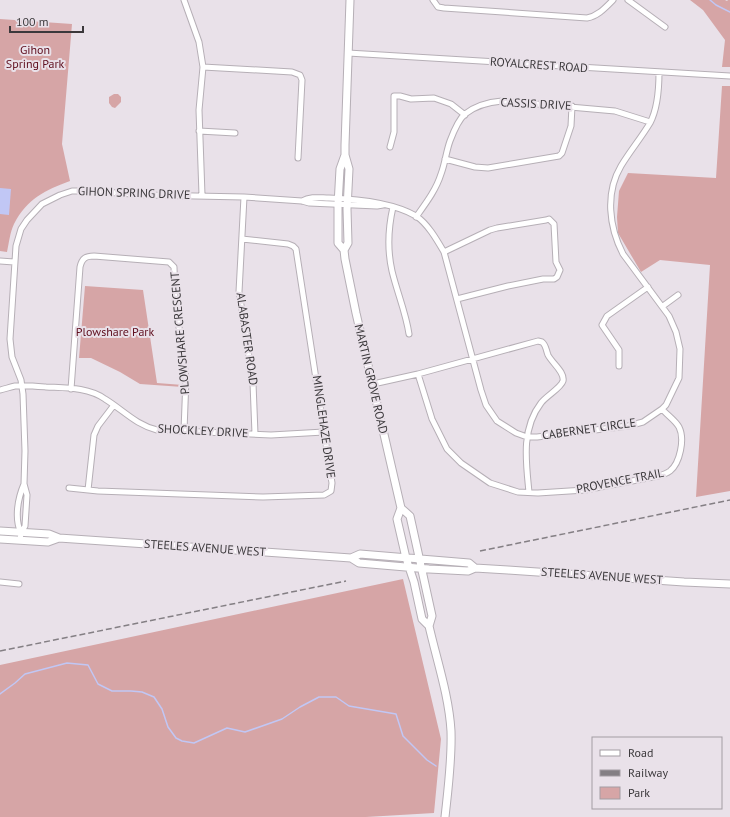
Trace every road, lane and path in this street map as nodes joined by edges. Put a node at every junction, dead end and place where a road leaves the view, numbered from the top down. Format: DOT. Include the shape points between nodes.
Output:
graph roads {
  1 [pos="184,0"];
  2 [pos="350,0"];
  3 [pos="433,0"];
  4 [pos="612,0"];
  5 [pos="628,0"];
  6 [pos="665,27"];
  7 [pos="348,53"];
  8 [pos="203,67"];
  9 [pos="659,72"];
  10 [pos="730,76"];
  11 [pos="572,106"];
  12 [pos="465,115"];
  13 [pos="650,122"];
  14 [pos="200,131"];
  15 [pos="235,133"];
  16 [pos="390,147"];
  17 [pos="345,155"];
  18 [pos="298,158"];
  19 [pos="445,159"];
  20 [pos="202,195"];
  21 [pos="244,197"];
  22 [pos="338,201"];
  23 [pos="347,202"];
  24 [pos="393,207"];
  25 [pos="416,216"];
  26 [pos="242,238"];
  27 [pos="344,250"];
  28 [pos="444,252"];
  29 [pos="0,261"];
  30 [pos="14,262"];
  31 [pos="648,287"];
  32 [pos="678,295"];
  33 [pos="457,299"];
  34 [pos="663,306"];
  35 [pos="408,334"];
  36 [pos="473,360"];
  37 [pos="619,366"];
  38 [pos="418,374"];
  39 [pos="373,384"];
  40 [pos="22,386"];
  41 [pos="71,388"];
  42 [pos="0,390"];
  43 [pos="114,406"];
  44 [pos="662,409"];
  45 [pos="184,431"];
  46 [pos="324,432"];
  47 [pos="255,434"];
  48 [pos="527,436"];
  49 [pos="69,488"];
  50 [pos="88,490"];
  51 [pos="529,492"];
  52 [pos="401,508"];
  53 [pos="0,531"];
  54 [pos="20,536"];
  55 [pos="0,539"];
  56 [pos="351,558"];
  57 [pos="406,558"];
  58 [pos="419,559"];
  59 [pos="409,567"];
  60 [pos="421,568"];
  61 [pos="475,568"];
  62 [pos="0,582"];
  63 [pos="18,584"];
  64 [pos="730,584"];
  65 [pos="429,626"];
  66 [pos="445,814"];
  1 -- 8 [label="street" via="199,42"];
  2 -- 7 [label="main road, MARTIN GROVE ROAD"];
  3 -- 4 [label="street" via="438,7 444,8 587,18 594,17"];
  5 -- 6 [label="street"];
  7 -- 9 [label="street, ROYALCREST ROAD"];
  7 -- 17 [label="main road, MARTIN GROVE ROAD"];
  8 -- 14 [label="street"];
  8 -- 18 [label="street" via="292,72 300,75 302,80"];
  9 -- 10 [label="street, ROYALCREST ROAD"];
  9 -- 13 [label="street, CABERNET CIRCLE" via="657,100"];
  11 -- 12 [label="street, CASSIS DRIVE" via="495,102"];
  11 -- 13 [label="street, CASSIS DRIVE" via="615,111"];
  11 -- 19 [label="street" via="571,126 564,150 559,156 488,168"];
  12 -- 16 [label="street" via="451,104 434,98 411,99 394,96 394,132"];
  12 -- 19 [label="street" via="450,141"];
  13 -- 31 [label="street, CABERNET CIRCLE" via="619,170 613,186 610,209 618,244"];
  14 -- 15 [label="street"];
  14 -- 20 [label="street"];
  17 -- 22 [label="main road, MARTIN GROVE ROAD" via="340,169"];
  17 -- 23 [label="main road, MARTIN GROVE ROAD" via="349,169"];
  19 -- 25 [label="street" via="435,189"];
  20 -- 21 [label="street, GIHON SPRING DRIVE"];
  20 -- 30 [label="street, GIHON SPRING DRIVE" via="88,191 60,195 42,204 27,220 18,238"];
  21 -- 22 [label="street, GIHON SPRING DRIVE" via="302,201 309,197"];
  21 -- 26 [label="street, ALABASTER ROAD"];
  22 -- 23 [label="street, GIHON SPRING DRIVE"];
  22 -- 27 [label="main road, MARTIN GROVE ROAD" via="338,243"];
  23 -- 24 [label="street, CABERNET CIRCLE"];
  23 -- 27 [label="main road, MARTIN GROVE ROAD" via="348,243"];
  24 -- 25 [label="street, CABERNET CIRCLE"];
  24 -- 35 [label="street" via="389,226 389,252"];
  25 -- 28 [label="street, CABERNET CIRCLE" via="428,228"];
  26 -- 46 [label="street, MINGLEHAZE DRIVE" via="288,244 296,249"];
  26 -- 47 [label="street, ALABASTER ROAD" via="240,298 253,383"];
  27 -- 39 [label="main road, MARTIN GROVE ROAD"];
  28 -- 33 [label="street, CABERNET CIRCLE"];
  28 -- 33 [label="street" via="497,228 549,219 554,224 556,262 560,270 558,277"];
  29 -- 30 [label="street"];
  30 -- 40 [label="street, GIHON SPRING DRIVE" via="10,348"];
  31 -- 34 [label="street, CABERNET CIRCLE"];
  31 -- 37 [label="street" via="607,316 602,325 619,350"];
  32 -- 34 [label="street"];
  33 -- 36 [label="street, CABERNET CIRCLE"];
  34 -- 44 [label="street, CABERNET CIRCLE" via="676,332 681,356 679,378"];
  36 -- 38 [label="street"];
  36 -- 48 [label="street, CABERNET CIRCLE" via="486,404 497,421 516,433"];
  36 -- 48 [label="street" via="540,341 545,344 550,358 562,374 563,381 537,408"];
  38 -- 39 [label="street"];
  38 -- 51 [label="street, PROVENCE TRAIL" via="432,419 447,449 490,483 518,492"];
  39 -- 52 [label="main road, MARTIN GROVE ROAD"];
  40 -- 41 [label="street, SHOCKLEY DRIVE"];
  40 -- 42 [label="street, SHOCKLEY DRIVE"];
  40 -- 54 [label="street, GIHON SPRING DRIVE" via="25,451 24,484 19,495 17,526"];
  41 -- 43 [label="street, SHOCKLEY DRIVE" via="98,394"];
  41 -- 45 [label="street, PLOWSHARE CRESCENT" via="80,267 83,259 94,256 169,262 174,267 175,298 186,378"];
  43 -- 45 [label="street, SHOCKLEY DRIVE" via="151,429"];
  43 -- 50 [label="street" via="94,435"];
  44 -- 48 [label="street, CABERNET CIRCLE" via="642,422 628,426"];
  44 -- 51 [label="street, PROVENCE TRAIL" via="679,428 681,440 678,460 666,474 585,490"];
  45 -- 47 [label="street, SHOCKLEY DRIVE"];
  46 -- 47 [label="street, SHOCKLEY DRIVE"];
  46 -- 50 [label="street, MINGLEHAZE DRIVE" via="332,483 331,491 324,495 263,497"];
  48 -- 51 [label="street" via="525,449"];
  49 -- 50 [label="street, MINGLEHAZE DRIVE"];
  52 -- 57 [label="main road, MARTIN GROVE ROAD" via="397,519"];
  52 -- 58 [label="main road, MARTIN GROVE ROAD" via="410,516"];
  53 -- 54 [label="main road, STEELES AVENUE WEST"];
  54 -- 55 [label="main road, STEELES AVENUE WEST"];
  54 -- 56 [label="main road, STEELES AVENUE WEST" via="49,534 59,538"];
  56 -- 57 [label="main road, STEELES AVENUE WEST" via="360,554"];
  56 -- 59 [label="main road, STEELES AVENUE WEST" via="359,563"];
  57 -- 58 [label="main road, STEELES AVENUE WEST"];
  57 -- 59 [label="main road, MARTIN GROVE ROAD"];
  58 -- 60 [label="main road, MARTIN GROVE ROAD"];
  58 -- 61 [label="main road, STEELES AVENUE WEST" via="469,563"];
  59 -- 60 [label="main road, STEELES AVENUE WEST"];
  59 -- 65 [label="main road, MARTIN GROVE ROAD" via="422,619"];
  60 -- 61 [label="main road, STEELES AVENUE WEST" via="468,571"];
  60 -- 65 [label="main road, MARTIN GROVE ROAD" via="432,616"];
  61 -- 64 [label="main road, STEELES AVENUE WEST"];
  62 -- 63 [label="street"];
  65 -- 66 [label="main road, MARTIN GROVE ROAD" via="451,732"];
}
